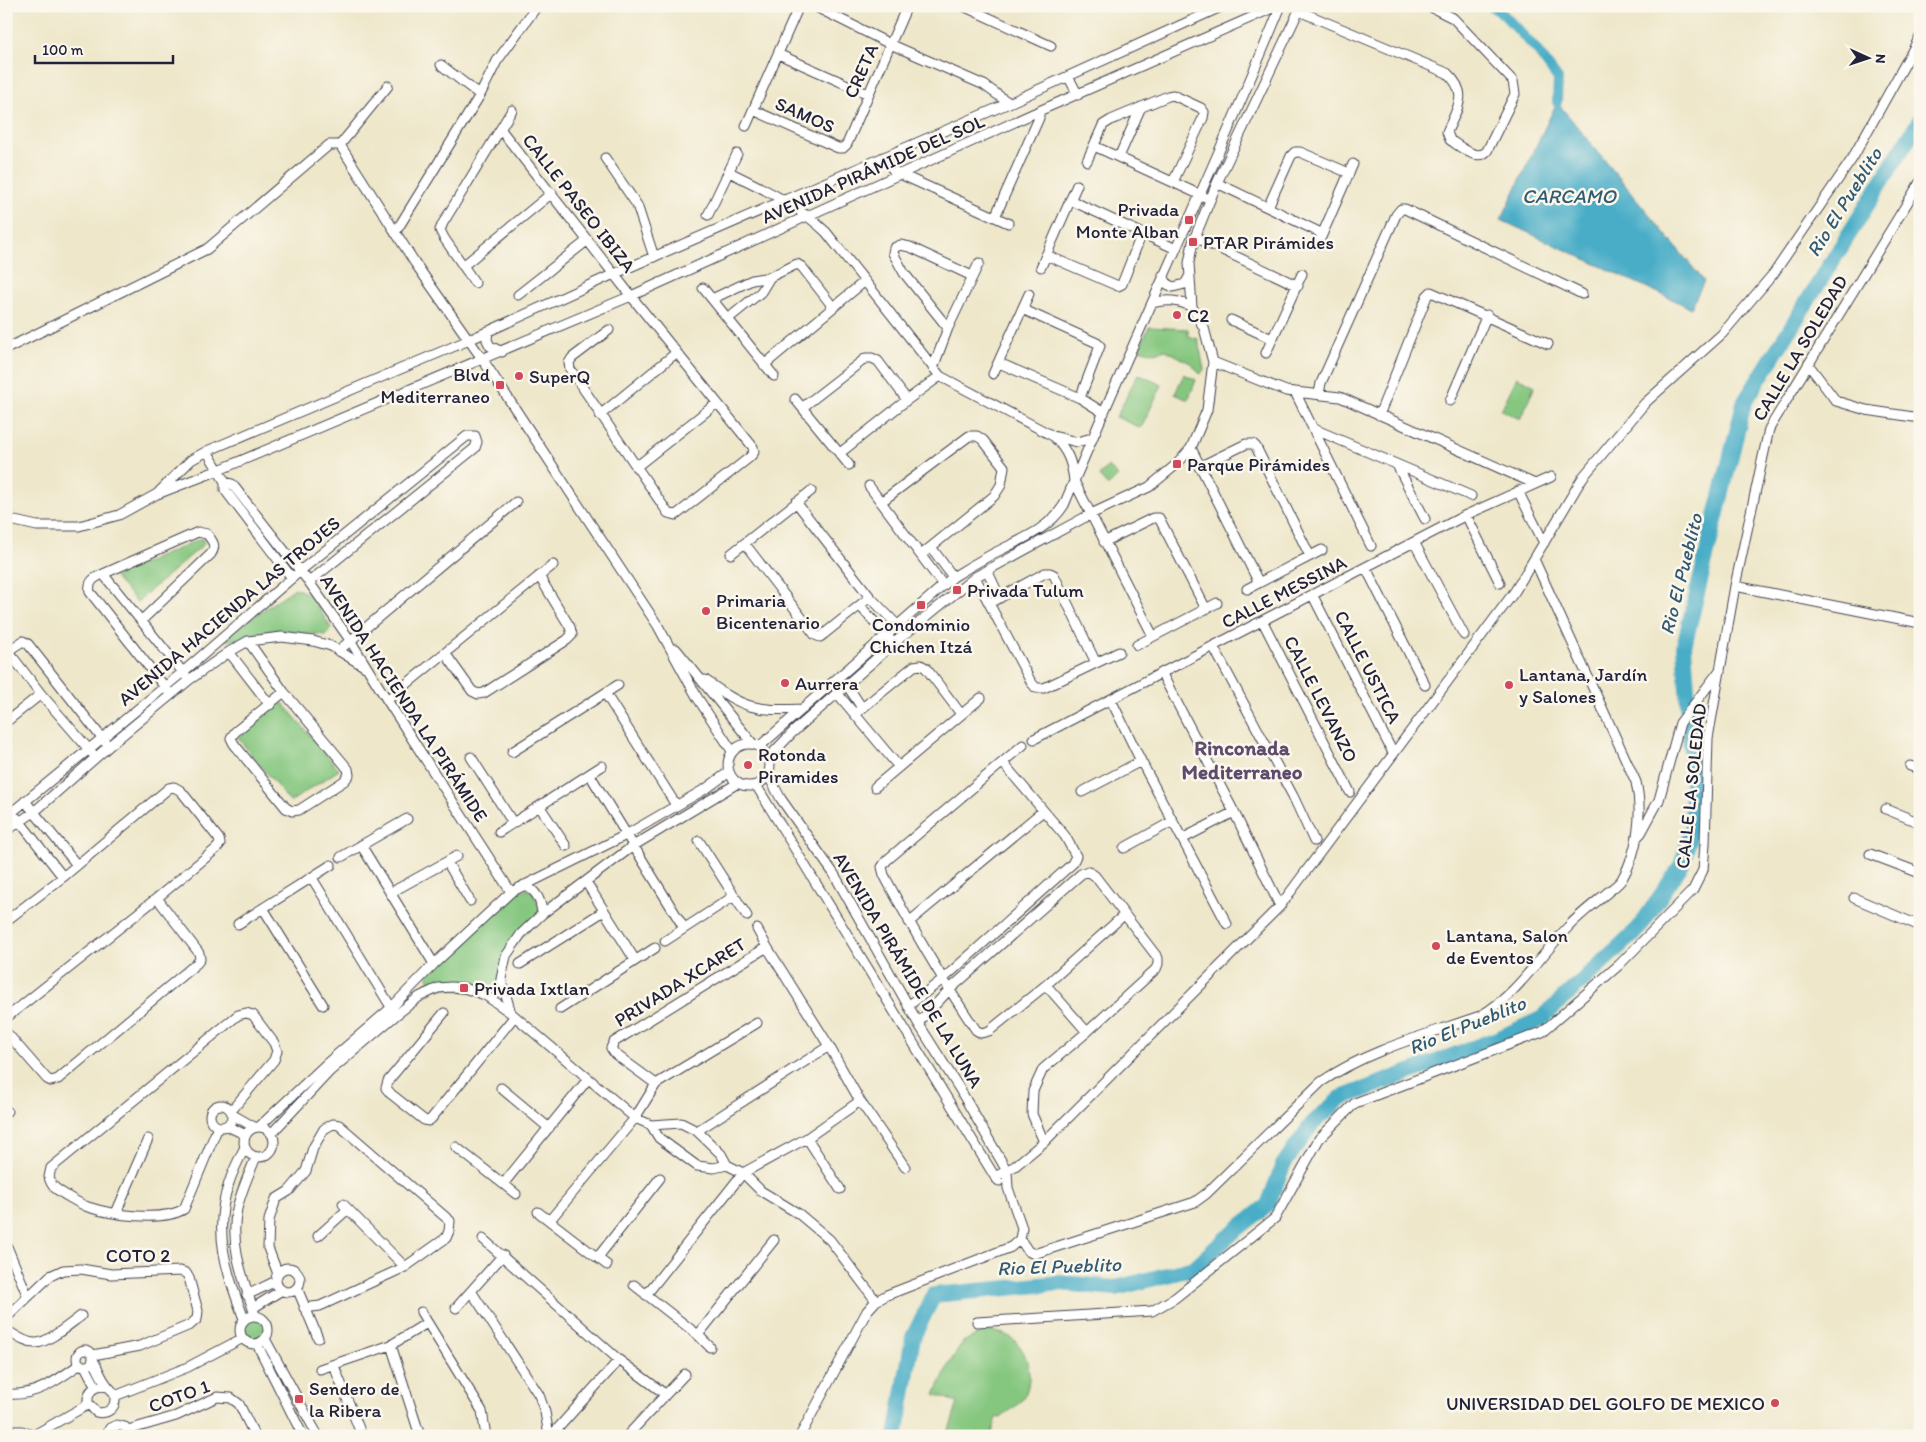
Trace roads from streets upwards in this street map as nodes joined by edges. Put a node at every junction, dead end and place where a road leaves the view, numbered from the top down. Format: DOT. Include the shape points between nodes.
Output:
graph roads {
  1 [pos="537,6"];
  2 [pos="799,6"];
  3 [pos="814,6"];
  4 [pos="907,6"];
  5 [pos="962,6"];
  6 [pos="1223,6"];
  7 [pos="1277,6"];
  8 [pos="1281,6"];
  9 [pos="1429,6"];
  10 [pos="1300,9"];
  11 [pos="1920,37"];
  12 [pos="890,44"];
  13 [pos="1051,46"];
  14 [pos="778,54"];
  15 [pos="441,65"];
  16 [pos="1068,76"];
  17 [pos="388,86"];
  18 [pos="868,94"];
  19 [pos="480,95"];
  20 [pos="1078,95"];
  21 [pos="1009,103"];
  22 [pos="1140,107"];
  23 [pos="512,110"];
  24 [pos="753,110"];
  25 [pos="1039,112"];
  26 [pos="746,126"];
  27 [pos="501,130"];
  28 [pos="340,145"];
  29 [pos="1094,146"];
  30 [pos="843,148"];
  31 [pos="737,154"];
  32 [pos="883,157"];
  33 [pos="1119,157"];
  34 [pos="605,158"];
  35 [pos="1087,161"];
  36 [pos="729,172"];
  37 [pos="902,175"];
  38 [pos="1173,182"];
  39 [pos="1920,182"];
  40 [pos="1217,183"];
  41 [pos="1077,186"];
  42 [pos="552,193"];
  43 [pos="1200,194"];
  44 [pos="1210,199"];
  45 [pos="785,200"];
  46 [pos="1070,200"];
  47 [pos="1268,207"];
  48 [pos="708,215"];
  49 [pos="810,216"];
  50 [pos="995,217"];
  51 [pos="1008,223"];
  52 [pos="396,233"];
  53 [pos="1142,234"];
  54 [pos="1321,234"];
  55 [pos="1195,238"];
  56 [pos="588,240"];
  57 [pos="1318,244"];
  58 [pos="1176,249"];
  59 [pos="1046,255"];
  60 [pos="654,257"];
  61 [pos="979,263"];
  62 [pos="463,266"];
  63 [pos="1040,267"];
  64 [pos="614,274"];
  65 [pos="1302,274"];
  66 [pos="972,276"];
  67 [pos="1163,276"];
  68 [pos="770,277"];
  69 [pos="1189,277"];
  70 [pos="864,281"];
  71 [pos="475,283"];
  72 [pos="1298,286"];
  73 [pos="703,288"];
  74 [pos="1029,294"];
  75 [pos="1582,294"];
  76 [pos="518,295"];
  77 [pos="631,296"];
  78 [pos="712,299"];
  79 [pos="1152,303"];
  80 [pos="1192,307"];
  81 [pos="833,308"];
  82 [pos="1022,309"];
  83 [pos="1487,315"];
  84 [pos="728,318"];
  85 [pos="1231,320"];
  86 [pos="948,328"];
  87 [pos="609,330"];
  88 [pos="488,331"];
  89 [pos="1272,339"];
  90 [pos="469,340"];
  91 [pos="1548,344"];
  92 [pos="6,349"];
  93 [pos="502,352"];
  94 [pos="676,352"];
  95 [pos="1266,353"];
  96 [pos="483,360"];
  97 [pos="1213,362"];
  98 [pos="999,363"];
  99 [pos="1808,364"];
  100 [pos="764,365"];
  101 [pos="933,368"];
  102 [pos="993,374"];
  103 [pos="774,376"];
  104 [pos="940,376"];
  105 [pos="1295,392"];
  106 [pos="1319,394"];
  107 [pos="1080,398"];
  108 [pos="795,399"];
  109 [pos="907,400"];
  110 [pos="1450,401"];
  111 [pos="717,402"];
  112 [pos="803,407"];
  113 [pos="1104,413"];
  114 [pos="600,415"];
  115 [pos="1379,415"];
  116 [pos="1920,418"];
  117 [pos="1314,429"];
  118 [pos="1054,436"];
  119 [pos="1092,438"];
  120 [pos="1191,448"];
  121 [pos="207,451"];
  122 [pos="840,453"];
  123 [pos="1397,465"];
  124 [pos="849,466"];
  125 [pos="1198,466"];
  126 [pos="636,467"];
  127 [pos="219,470"];
  128 [pos="1551,477"];
  129 [pos="1074,481"];
  130 [pos="225,482"];
  131 [pos="1535,484"];
  132 [pos="869,486"];
  133 [pos="811,491"];
  134 [pos="1518,491"];
  135 [pos="157,494"];
  136 [pos="1471,496"];
  137 [pos="516,502"];
  138 [pos="796,502"];
  139 [pos="881,502"];
  140 [pos="1090,514"];
  141 [pos="1466,516"];
  142 [pos="6,519"];
  143 [pos="1425,519"];
  144 [pos="1102,539"];
  145 [pos="1414,542"];
  146 [pos="1544,543"];
  147 [pos="745,544"];
  148 [pos="1372,546"];
  149 [pos="931,547"];
  150 [pos="1322,550"];
  151 [pos="731,554"];
  152 [pos="920,555"];
  153 [pos="1310,556"];
  154 [pos="1534,558"];
  155 [pos="553,565"];
  156 [pos="1366,568"];
  157 [pos="987,570"];
  158 [pos="300,571"];
  159 [pos="103,574"];
  160 [pos="539,576"];
  161 [pos="975,576"];
  162 [pos="953,577"];
  163 [pos="292,578"];
  164 [pos="309,582"];
  165 [pos="1259,583"];
  166 [pos="1500,583"];
  167 [pos="943,585"];
  168 [pos="1735,586"];
  169 [pos="1247,589"];
  170 [pos="1000,596"];
  171 [pos="1313,596"];
  172 [pos="870,597"];
  173 [pos="989,601"];
  174 [pos="1217,603"];
  175 [pos="860,606"];
  176 [pos="1206,609"];
  177 [pos="142,620"];
  178 [pos="1263,622"];
  179 [pos="1920,623"];
  180 [pos="897,625"];
  181 [pos="658,626"];
  182 [pos="905,633"];
  183 [pos="886,634"];
  184 [pos="1464,635"];
  185 [pos="1153,636"];
  186 [pos="350,640"];
  187 [pos="248,641"];
  188 [pos="894,643"];
  189 [pos="1137,645"];
  190 [pos="1213,646"];
  191 [pos="338,651"];
  192 [pos="7,652"];
  193 [pos="229,652"];
  194 [pos="1118,652"];
  195 [pos="445,653"];
  196 [pos="1096,663"];
  197 [pos="1721,667"];
  198 [pos="369,670"];
  199 [pos="183,672"];
  200 [pos="694,673"];
  201 [pos="1162,674"];
  202 [pos="190,680"];
  203 [pos="618,685"];
  204 [pos="847,685"];
  205 [pos="1425,685"];
  206 [pos="165,687"];
  207 [pos="284,692"];
  208 [pos="605,693"];
  209 [pos="837,693"];
  210 [pos="41,694"];
  211 [pos="171,695"];
  212 [pos="981,698"];
  213 [pos="387,700"];
  214 [pos="1111,700"];
  215 [pos="270,704"];
  216 [pos="861,705"];
  217 [pos="803,709"];
  218 [pos="853,713"];
  219 [pos="961,714"];
  220 [pos="6,722"];
  221 [pos="102,738"];
  222 [pos="1034,739"];
  223 [pos="756,745"];
  224 [pos="1023,745"];
  225 [pos="109,746"];
  226 [pos="89,749"];
  227 [pos="732,751"];
  228 [pos="512,752"];
  229 [pos="1394,753"];
  230 [pos="96,757"];
  231 [pos="471,757"];
  232 [pos="768,757"];
  233 [pos="1141,761"];
  234 [pos="1003,763"];
  235 [pos="602,766"];
  236 [pos="1910,766"];
  237 [pos="899,767"];
  238 [pos="1920,769"];
  239 [pos="728,772"];
  240 [pos="768,774"];
  241 [pos="590,775"];
  242 [pos="738,783"];
  243 [pos="756,785"];
  244 [pos="875,787"];
  245 [pos="1082,792"];
  246 [pos="1350,792"];
  247 [pos="25,800"];
  248 [pos="676,805"];
  249 [pos="540,807"];
  250 [pos="1886,809"];
  251 [pos="1043,811"];
  252 [pos="34,812"];
  253 [pos="1234,812"];
  254 [pos="9,814"];
  255 [pos="407,819"];
  256 [pos="1173,821"];
  257 [pos="20,822"];
  258 [pos="513,823"];
  259 [pos="1920,824"];
  260 [pos="6,831"];
  261 [pos="499,832"];
  262 [pos="626,835"];
  263 [pos="1637,837"];
  264 [pos="1182,839"];
  265 [pos="699,841"];
  266 [pos="1314,841"];
  267 [pos="361,845"];
  268 [pos="566,846"];
  269 [pos="632,846"];
  270 [pos="1124,848"];
  271 [pos="1870,854"];
  272 [pos="457,856"];
  273 [pos="341,857"];
  274 [pos="447,862"];
  275 [pos="77,865"];
  276 [pos="331,865"];
  277 [pos="1920,873"];
  278 [pos="63,877"];
  279 [pos="312,878"];
  280 [pos="586,882"];
  281 [pos="524,886"];
  282 [pos="511,892"];
  283 [pos="390,893"];
  284 [pos="734,896"];
  285 [pos="157,898"];
  286 [pos="1854,898"];
  287 [pos="470,901"];
  288 [pos="1280,906"];
  289 [pos="263,908"];
  290 [pos="604,911"];
  291 [pos="542,914"];
  292 [pos="1124,915"];
  293 [pos="747,916"];
  294 [pos="6,921"];
  295 [pos="909,922"];
  296 [pos="238,924"];
  297 [pos="1227,924"];
  298 [pos="1920,926"];
  299 [pos="684,928"];
  300 [pos="757,929"];
  301 [pos="665,940"];
  302 [pos="767,947"];
  303 [pos="655,948"];
  304 [pos="635,960"];
  305 [pos="434,964"];
  306 [pos="520,964"];
  307 [pos="428,972"];
  308 [pos="943,979"];
  309 [pos="1046,985"];
  310 [pos="502,986"];
  311 [pos="438,988"];
  312 [pos="949,990"];
  313 [pos="485,996"];
  314 [pos="323,1005"];
  315 [pos="908,1006"];
  316 [pos="560,1009"];
  317 [pos="393,1011"];
  318 [pos="444,1013"];
  319 [pos="512,1015"];
  320 [pos="6,1018"];
  321 [pos="757,1022"];
  322 [pos="918,1023"];
  323 [pos="6,1032"];
  324 [pos="1087,1032"];
  325 [pos="829,1046"];
  326 [pos="588,1079"];
  327 [pos="656,1084"];
  328 [pos="501,1088"];
  329 [pos="860,1101"];
  330 [pos="232,1113"];
  331 [pos="635,1118"];
  332 [pos="980,1122"];
  333 [pos="651,1125"];
  334 [pos="223,1126"];
  335 [pos="257,1127"];
  336 [pos="549,1128"];
  337 [pos="966,1129"];
  338 [pos="697,1131"];
  339 [pos="272,1134"];
  340 [pos="246,1135"];
  341 [pos="807,1138"];
  342 [pos="148,1139"];
  343 [pos="1044,1142"];
  344 [pos="245,1147"];
  345 [pos="456,1147"];
  346 [pos="256,1157"];
  347 [pos="728,1165"];
  348 [pos="905,1168"];
  349 [pos="1007,1170"];
  350 [pos="743,1173"];
  351 [pos="995,1177"];
  352 [pos="660,1178"];
  353 [pos="504,1183"];
  354 [pos="1008,1188"];
  355 [pos="840,1189"];
  356 [pos="516,1194"];
  357 [pos="538,1212"];
  358 [pos="116,1213"];
  359 [pos="8,1218"];
  360 [pos="550,1220"];
  361 [pos="6,1228"];
  362 [pos="318,1236"];
  363 [pos="483,1239"];
  364 [pos="1020,1239"];
  365 [pos="774,1240"];
  366 [pos="6,1244"];
  367 [pos="503,1255"];
  368 [pos="598,1257"];
  369 [pos="607,1266"];
  370 [pos="405,1267"];
  371 [pos="277,1277"];
  372 [pos="634,1286"];
  373 [pos="296,1288"];
  374 [pos="282,1290"];
  375 [pos="471,1291"];
  376 [pos="247,1295"];
  377 [pos="646,1295"];
  378 [pos="28,1297"];
  379 [pos="876,1301"];
  380 [pos="304,1308"];
  381 [pos="456,1308"];
  382 [pos="254,1311"];
  383 [pos="421,1312"];
  384 [pos="81,1316"];
  385 [pos="6,1318"];
  386 [pos="244,1319"];
  387 [pos="977,1322"];
  388 [pos="426,1323"];
  389 [pos="6,1330"];
  390 [pos="698,1335"];
  391 [pos="242,1338"];
  392 [pos="318,1338"];
  393 [pos="261,1341"];
  394 [pos="391,1345"];
  395 [pos="710,1347"];
  396 [pos="93,1357"];
  397 [pos="619,1360"];
  398 [pos="82,1365"];
  399 [pos="334,1366"];
  400 [pos="320,1369"];
  401 [pos="685,1374"];
  402 [pos="96,1387"];
  403 [pos="108,1387"];
  404 [pos="6,1394"];
  405 [pos="666,1394"];
  406 [pos="115,1396"];
  407 [pos="89,1404"];
  408 [pos="113,1408"];
  409 [pos="100,1413"];
  410 [pos="117,1425"];
  411 [pos="8,1432"];
  412 [pos="107,1433"];
  413 [pos="129,1433"];
  414 [pos="34,1435"];
  415 [pos="255,1436"];
  416 [pos="303,1436"];
  417 [pos="318,1436"];
  418 [pos="362,1436"];
  419 [pos="420,1436"];
  420 [pos="486,1436"];
  421 [pos="550,1436"];
  422 [pos="627,1436"];
  423 [pos="800,1436"];
  1 -- 19 [label="street" via="497,61"];
  2 -- 14 [label="street"];
  3 -- 12 [label="street"];
  4 -- 12 [label="street, CRETA"];
  5 -- 13 [label="street"];
  6 -- 16 [label="street, AVENIDA PIRÁMIDE DEL SOL"];
  7 -- 20 [label="street, AVENIDA PIRÁMIDE DEL SOL"];
  8 -- 43 [label="street"];
  9 -- 10 [label="street" via="1453,18 1514,81 1515,94 1483,155 1477,156 1447,136 1461,97 1447,74"];
  10 -- 40 [label="street"];
  11 -- 146 [label="street" via="1852,159 1774,273 1722,334 1645,403 1583,477"];
  12 -- 18 [label="street, CRETA"];
  12 -- 21 [label="street" via="984,85"];
  14 -- 18 [label="street"];
  14 -- 24 [label="street"];
  15 -- 19 [label="street"];
  16 -- 20 [label="street"];
  16 -- 21 [label="street, AVENIDA PIRÁMIDE DEL SOL"];
  17 -- 28 [label="street"];
  18 -- 30 [label="street, CRETA"];
  19 -- 52 [label="street"];
  20 -- 25 [label="street, AVENIDA PIRÁMIDE DEL SOL"];
  21 -- 32 [label="street, AVENIDA PIRÁMIDE DEL SOL"];
  22 -- 29 [label="street" via="1103,125"];
  22 -- 33 [label="street"];
  22 -- 38 [label="street" via="1173,95 1204,112"];
  23 -- 27 [label="street"];
  24 -- 26 [label="street"];
  24 -- 30 [label="street, SAMOS"];
  25 -- 37 [label="street, AVENIDA PIRÁMIDE DEL SOL"];
  25 -- 50 [label="street"];
  27 -- 42 [label="street, CALLE PASEO IBIZA"];
  27 -- 62 [label="street" via="440,230"];
  28 -- 52 [label="street"];
  28 -- 92 [label="street" via="329,145 207,249"];
  29 -- 33 [label="street"];
  29 -- 35 [label="street"];
  31 -- 36 [label="street"];
  32 -- 37 [label="street" via="894,171"];
  32 -- 45 [label="street, AVENIDA PIRÁMIDE DEL SOL"];
  33 -- 38 [label="street"];
  34 -- 60 [label="street" via="637,205"];
  36 -- 45 [label="street"];
  36 -- 48 [label="street"];
  37 -- 49 [label="street, AVENIDA PIRÁMIDE DEL SOL"];
  37 -- 50 [label="street"];
  38 -- 43 [label="street"];
  39 -- 99 [label="street, CALLE LA SOLEDAD"];
  40 -- 44 [label="street"];
  40 -- 47 [label="street"];
  41 -- 46 [label="street"];
  42 -- 56 [label="street, CALLE PASEO IBIZA"];
  42 -- 62 [label="street"];
  43 -- 44 [label="street"];
  43 -- 58 [label="street"];
  44 -- 55 [label="street"];
  45 -- 49 [label="street"];
  45 -- 60 [label="street, AVENIDA PIRÁMIDE DEL SOL"];
  46 -- 53 [label="street"];
  46 -- 59 [label="street"];
  47 -- 54 [label="street"];
  47 -- 54 [label="street" via="1295,152 1351,168"];
  49 -- 70 [label="street"];
  49 -- 77 [label="street, AVENIDA PIRÁMIDE DEL SOL"];
  50 -- 51 [label="street"];
  52 -- 90 [label="street"];
  53 -- 58 [label="street"];
  53 -- 59 [label="street" via="1122,284 1118,286"];
  54 -- 57 [label="street"];
  55 -- 69 [label="street"];
  55 -- 72 [label="street"];
  56 -- 64 [label="street, CALLE PASEO IBIZA"];
  56 -- 76 [label="street"];
  58 -- 67 [label="street"];
  59 -- 63 [label="street"];
  60 -- 64 [label="street, AVENIDA PIRÁMIDE DEL SOL"];
  61 -- 66 [label="street"];
  62 -- 71 [label="street"];
  64 -- 77 [label="street, CALLE PASEO IBIZA"];
  64 -- 88 [label="street, AVENIDA PIRÁMIDE DEL SOL"];
  65 -- 72 [label="street"];
  66 -- 86 [label="street"];
  66 -- 86 [label="street" via="910,247 900,245 894,248 896,260"];
  67 -- 69 [label="street" via="1166,284 1173,287 1185,284"];
  67 -- 79 [label="street"];
  68 -- 78 [label="street" via="752,280"];
  68 -- 81 [label="street" via="797,264"];
  68 -- 84 [label="street" via="761,292"];
  69 -- 80 [label="street"];
  70 -- 81 [label="street"];
  70 -- 101 [label="street"];
  72 -- 89 [label="street"];
  73 -- 78 [label="street"];
  74 -- 82 [label="street"];
  75 -- 106 [label="street" via="1401,209 1321,383"];
  77 -- 93 [label="street, AVENIDA PIRÁMIDE DEL SOL"];
  77 -- 94 [label="street, CALLE PASEO IBIZA"];
  78 -- 84 [label="street"];
  79 -- 80 [label="street" via="1175,300"];
  79 -- 113 [label="street"];
  80 -- 97 [label="street" via="1204,328"];
  81 -- 100 [label="street"];
  82 -- 98 [label="street"];
  82 -- 107 [label="street" via="1100,346"];
  83 -- 91 [label="street"];
  83 -- 110 [label="street"];
  83 -- 115 [label="street" via="1434,292 1429,294"];
  84 -- 100 [label="street"];
  85 -- 89 [label="street"];
  86 -- 101 [label="street"];
  87 -- 114 [label="street" via="569,363"];
  88 -- 90 [label="street, AVENIDA PIRÁMIDE DEL SOL"];
  88 -- 93 [label="street" via="490,346"];
  89 -- 95 [label="street"];
  90 -- 96 [label="street"];
  90 -- 121 [label="street, AVENIDA PIRÁMIDE DEL SOL"];
  93 -- 96 [label="street, AVENIDA PIRÁMIDE DEL SOL"];
  94 -- 111 [label="street, CALLE PASEO IBIZA"];
  94 -- 114 [label="street"];
  96 -- 127 [label="street, AVENIDA PIRÁMIDE DEL SOL"];
  96 -- 181 [label="street"];
  97 -- 105 [label="street"];
  97 -- 120 [label="street" via="1207,410"];
  98 -- 102 [label="street"];
  98 -- 107 [label="street"];
  99 -- 116 [label="street" via="1836,401 1866,410"];
  99 -- 168 [label="street, CALLE LA SOLEDAD" via="1769,429"];
  100 -- 103 [label="street"];
  101 -- 104 [label="street"];
  104 -- 109 [label="street"];
  104 -- 118 [label="street"];
  105 -- 106 [label="street"];
  105 -- 117 [label="street"];
  106 -- 115 [label="street" via="1340,397"];
  107 -- 113 [label="street"];
  108 -- 112 [label="street"];
  109 -- 112 [label="street" via="878,361 866,358"];
  109 -- 122 [label="street"];
  111 -- 126 [label="street"];
  111 -- 126 [label="street, CALLE PASEO IBIZA" via="753,447 750,457 676,515 668,513"];
  112 -- 122 [label="street"];
  113 -- 119 [label="street"];
  114 -- 126 [label="street"];
  115 -- 131 [label="street"];
  117 -- 123 [label="street"];
  117 -- 148 [label="street"];
  118 -- 119 [label="street" via="1077,442"];
  118 -- 129 [label="street" via="1066,448"];
  119 -- 129 [label="street"];
  120 -- 125 [label="street"];
  120 -- 140 [label="street" via="1149,487"];
  121 -- 127 [label="street, AVENIDA HACIENDA LA PIRÁMIDE"];
  121 -- 135 [label="street, AVENIDA PIRÁMIDE DEL SOL" via="191,460"];
  122 -- 124 [label="street"];
  123 -- 136 [label="street"];
  123 -- 143 [label="street"];
  125 -- 153 [label="street" via="1246,444 1253,444"];
  125 -- 165 [label="street"];
  127 -- 130 [label="street, AVENIDA HACIENDA LA PIRÁMIDE"];
  127 -- 135 [label="street, AVENIDA PIRÁMIDE DEL SOL"];
  128 -- 131 [label="street, CALLE MESSINA"];
  129 -- 140 [label="street"];
  129 -- 162 [label="street" via="1057,517"];
  130 -- 158 [label="street, AVENIDA HACIENDA LA PIRÁMIDE" via="232,484"];
  130 -- 163 [label="street, AVENIDA HACIENDA LA PIRÁMIDE" via="225,490"];
  131 -- 134 [label="street, CALLE MESSINA"];
  132 -- 139 [label="street"];
  133 -- 138 [label="street"];
  134 -- 141 [label="street, CALLE MESSINA"];
  134 -- 146 [label="street"];
  135 -- 142 [label="street" via="118,514 79,526 37,526"];
  137 -- 186 [label="street"];
  138 -- 147 [label="street"];
  138 -- 172 [label="street"];
  139 -- 149 [label="street" via="968,436 983,440 1004,466 1001,485 994,496"];
  139 -- 152 [label="street"];
  140 -- 144 [label="street"];
  140 -- 157 [label="street"];
  141 -- 145 [label="street, CALLE MESSINA"];
  141 -- 166 [label="street"];
  144 -- 176 [label="street" via="1160,518"];
  144 -- 185 [label="street"];
  145 -- 156 [label="street, CALLE MESSINA"];
  145 -- 184 [label="street"];
  146 -- 154 [label="street"];
  147 -- 151 [label="street"];
  147 -- 175 [label="street" via="815,635 820,637"];
  149 -- 152 [label="street"];
  149 -- 162 [label="street"];
  150 -- 153 [label="street"];
  152 -- 167 [label="street"];
  153 -- 165 [label="street"];
  154 -- 229 [label="street" via="1516,591"];
  154 -- 263 [label="street" via="1636,782 1640,797"];
  155 -- 160 [label="street"];
  156 -- 171 [label="street, CALLE MESSINA"];
  156 -- 205 [label="street"];
  157 -- 161 [label="street"];
  157 -- 170 [label="street"];
  158 -- 163 [label="street, AVENIDA HACIENDA LAS TROJES"];
  158 -- 164 [label="street, AVENIDA HACIENDA LA PIRÁMIDE"];
  158 -- 164 [label="street, AVENIDA HACIENDA LAS TROJES" via="467,436 475,436 475,448"];
  159 -- 177 [label="street"];
  159 -- 177 [label="street" via="198,532 207,534 215,544 211,554"];
  159 -- 206 [label="street" via="92,580 90,592"];
  160 -- 195 [label="street"];
  160 -- 195 [label="street" via="570,627 572,635 567,640 478,694"];
  161 -- 173 [label="street"];
  161 -- 182 [label="street"];
  162 -- 167 [label="street"];
  163 -- 199 [label="street, AVENIDA HACIENDA LAS TROJES"];
  164 -- 186 [label="street, AVENIDA HACIENDA LA PIRÁMIDE"];
  165 -- 169 [label="street"];
  167 -- 180 [label="street"];
  168 -- 179 [label="street"];
  168 -- 197 [label="street, CALLE LA SOLEDAD"];
  170 -- 173 [label="street"];
  170 -- 196 [label="street" via="1045,573 1054,575"];
  171 -- 178 [label="street, CALLE MESSINA"];
  171 -- 229 [label="street, CALLE USTICA"];
  172 -- 175 [label="street"];
  172 -- 180 [label="street"];
  173 -- 196 [label="street" via="1036,688 1044,688"];
  174 -- 176 [label="street"];
  175 -- 183 [label="street"];
  176 -- 185 [label="street"];
  177 -- 199 [label="street"];
  178 -- 190 [label="street, CALLE MESSINA"];
  178 -- 246 [label="street, CALLE LEVANZO"];
  180 -- 182 [label="street"];
  180 -- 183 [label="street"];
  181 -- 200 [label="street"];
  181 -- 227 [label="street" via="697,697"];
  182 -- 188 [label="street"];
  183 -- 188 [label="street"];
  183 -- 217 [label="street"];
  185 -- 189 [label="street"];
  186 -- 191 [label="street"];
  186 -- 198 [label="street, AVENIDA HACIENDA LA PIRÁMIDE"];
  187 -- 191 [label="street, AVENIDA HACIENDA LAS TROJES" via="290,638 313,641"];
  187 -- 193 [label="street, AVENIDA HACIENDA LAS TROJES"];
  187 -- 207 [label="street"];
  188 -- 204 [label="street"];
  190 -- 201 [label="street, CALLE MESSINA"];
  190 -- 266 [label="street"];
  191 -- 198 [label="street, AVENIDA HACIENDA LAS TROJES"];
  192 -- 210 [label="street"];
  192 -- 221 [label="street" via="19,642 28,644"];
  193 -- 202 [label="street, AVENIDA HACIENDA LAS TROJES"];
  193 -- 215 [label="street"];
  194 -- 196 [label="street"];
  195 -- 213 [label="street"];
  197 -- 263 [label="street" via="1680,723 1659,800"];
  197 -- 387 [label="street, CALLE LA SOLEDAD" via="1708,738 1703,870 1694,890 1619,964 1542,1032 1355,1103 1319,1139 1275,1218 1174,1298 1152,1311"];
  198 -- 213 [label="street, AVENIDA HACIENDA LA PIRÁMIDE"];
  199 -- 202 [label="street"];
  199 -- 206 [label="street, AVENIDA HACIENDA LAS TROJES"];
  200 -- 217 [label="street" via="746,706 762,710"];
  200 -- 223 [label="street"];
  201 -- 214 [label="street, CALLE MESSINA"];
  201 -- 253 [label="street"];
  202 -- 211 [label="street, AVENIDA HACIENDA LAS TROJES"];
  203 -- 208 [label="street"];
  204 -- 209 [label="street"];
  204 -- 216 [label="street"];
  206 -- 211 [label="street"];
  206 -- 221 [label="street, AVENIDA HACIENDA LAS TROJES"];
  207 -- 215 [label="street"];
  207 -- 215 [label="street" via="348,769 349,775 299,810 286,808 231,738"];
  208 -- 228 [label="street"];
  208 -- 248 [label="street"];
  209 -- 218 [label="street"];
  209 -- 232 [label="street"];
  210 -- 220 [label="street"];
  210 -- 226 [label="street"];
  211 -- 225 [label="street, AVENIDA HACIENDA LAS TROJES"];
  212 -- 219 [label="street"];
  213 -- 282 [label="street, AVENIDA HACIENDA LA PIRÁMIDE"];
  214 -- 222 [label="street, CALLE MESSINA"];
  214 -- 233 [label="street"];
  216 -- 218 [label="street"];
  216 -- 219 [label="street" via="914,666 921,665"];
  217 -- 223 [label="street"];
  218 -- 237 [label="street"];
  219 -- 237 [label="street"];
  221 -- 225 [label="street"];
  221 -- 226 [label="street, AVENIDA HACIENDA LAS TROJES"];
  223 -- 227 [label="street" via="746,743"];
  223 -- 232 [label="street"];
  224 -- 234 [label="street"];
  225 -- 230 [label="street, AVENIDA HACIENDA LAS TROJES"];
  226 -- 230 [label="street"];
  226 -- 247 [label="street, AVENIDA HACIENDA LAS TROJES"];
  227 -- 239 [label="street"];
  229 -- 288 [label="street"];
  230 -- 252 [label="street, AVENIDA HACIENDA LAS TROJES"];
  231 -- 258 [label="street"];
  232 -- 240 [label="street"];
  233 -- 245 [label="street"];
  233 -- 256 [label="street"];
  234 -- 251 [label="street"];
  234 -- 295 [label="street" via="882,867"];
  235 -- 241 [label="street"];
  236 -- 238 [label="street"];
  237 -- 244 [label="street"];
  239 -- 242 [label="street"];
  239 -- 248 [label="street"];
  240 -- 243 [label="street"];
  240 -- 315 [label="street, AVENIDA PIRÁMIDE DE LA LUNA" via="781,799 834,874"];
  241 -- 249 [label="street"];
  241 -- 262 [label="street"];
  242 -- 243 [label="street"];
  242 -- 269 [label="street"];
  243 -- 337 [label="street, AVENIDA PIRÁMIDE DE LA LUNA"];
  247 -- 252 [label="street"];
  247 -- 254 [label="street, AVENIDA HACIENDA LAS TROJES"];
  248 -- 262 [label="street"];
  249 -- 258 [label="street"];
  249 -- 268 [label="street"];
  250 -- 259 [label="street"];
  251 -- 295 [label="street"];
  251 -- 308 [label="street" via="1074,850 1076,856 1072,864"];
  252 -- 257 [label="street, AVENIDA HACIENDA LAS TROJES"];
  252 -- 275 [label="street"];
  253 -- 264 [label="street"];
  253 -- 288 [label="street"];
  254 -- 257 [label="street"];
  255 -- 267 [label="street"];
  256 -- 264 [label="street"];
  256 -- 270 [label="street"];
  257 -- 260 [label="street, AVENIDA HACIENDA LAS TROJES"];
  257 -- 278 [label="street"];
  258 -- 261 [label="street"];
  262 -- 269 [label="street"];
  262 -- 281 [label="street"];
  263 -- 364 [label="street" via="1621,881 1569,926 1495,1008 1338,1070 1321,1082 1195,1202 1034,1254"];
  264 -- 297 [label="street"];
  265 -- 284 [label="street"];
  267 -- 273 [label="street"];
  267 -- 283 [label="street"];
  269 -- 280 [label="street"];
  269 -- 299 [label="street"];
  271 -- 277 [label="street"];
  272 -- 274 [label="street"];
  274 -- 283 [label="street"];
  274 -- 287 [label="street"];
  275 -- 278 [label="street"];
  275 -- 285 [label="street" via="168,788 174,787 181,791 220,844"];
  276 -- 279 [label="street"];
  278 -- 294 [label="street"];
  279 -- 289 [label="street"];
  279 -- 317 [label="street"];
  280 -- 290 [label="street"];
  280 -- 291 [label="street"];
  281 -- 282 [label="street"];
  281 -- 291 [label="street" via="532,889 539,898"];
  282 -- 305 [label="street"];
  283 -- 305 [label="street"];
  284 -- 293 [label="street"];
  284 -- 299 [label="street"];
  285 -- 320 [label="street"];
  285 -- 323 [label="street" via="199,953 197,963 58,1079 46,1079"];
  286 -- 298 [label="street"];
  288 -- 343 [label="street"];
  289 -- 296 [label="street"];
  289 -- 314 [label="street"];
  290 -- 304 [label="street"];
  290 -- 306 [label="street"];
  291 -- 310 [label="street" via="521,934 506,956"];
  292 -- 309 [label="street"];
  292 -- 312 [label="street" via="1095,876 1088,871 1080,874"];
  292 -- 324 [label="street" via="1158,958 1158,964"];
  295 -- 308 [label="street"];
  299 -- 301 [label="street"];
  300 -- 302 [label="street"];
  302 -- 325 [label="street"];
  302 -- 327 [label="street, PRIVADA XCARET" via="614,1042 611,1048 615,1054"];
  303 -- 304 [label="street"];
  304 -- 316 [label="street"];
  305 -- 307 [label="street"];
  307 -- 311 [label="street" via="428,981"];
  307 -- 317 [label="street"];
  308 -- 312 [label="street"];
  308 -- 315 [label="street"];
  309 -- 312 [label="street" via="989,1031 982,1032 976,1030"];
  309 -- 324 [label="street"];
  310 -- 313 [label="street" via="492,995"];
  310 -- 319 [label="street"];
  311 -- 313 [label="street" via="464,988"];
  311 -- 317 [label="street"];
  312 -- 322 [label="street"];
  313 -- 319 [label="street"];
  315 -- 322 [label="street, AVENIDA PIRÁMIDE DE LA LUNA"];
  317 -- 335 [label="street" via="325,1064"];
  317 -- 339 [label="street" via="330,1071"];
  318 -- 319 [label="street" via="388,1081 386,1088 428,1121"];
  319 -- 326 [label="street"];
  321 -- 327 [label="street"];
  322 -- 332 [label="street, AVENIDA PIRÁMIDE DE LA LUNA"];
  324 -- 343 [label="street" via="1043,1069 1033,1091 1032,1114"];
  325 -- 329 [label="street"];
  325 -- 338 [label="street"];
  326 -- 331 [label="street"];
  326 -- 336 [label="street"];
  327 -- 331 [label="street"];
  328 -- 336 [label="street"];
  329 -- 341 [label="street"];
  329 -- 348 [label="street"];
  330 -- 334 [label="street" via="230,1123"];
  330 -- 334 [label="street" via="226,1105 214,1107 210,1118 215,1125"];
  330 -- 335 [label="street"];
  330 -- 358 [label="street" via="274,1060 277,1051 254,1015 246,1013 238,1015 51,1168 49,1178 53,1187 87,1207"];
  331 -- 333 [label="street"];
  331 -- 360 [label="street"];
  332 -- 337 [label="street"];
  332 -- 349 [label="street, AVENIDA PIRÁMIDE DE LA LUNA"];
  333 -- 338 [label="street" via="681,1123"];
  333 -- 347 [label="street" via="659,1138 697,1166 714,1168"];
  334 -- 340 [label="street"];
  334 -- 358 [label="street" via="184,1209 168,1216"];
  335 -- 339 [label="street"];
  335 -- 340 [label="street"];
  336 -- 353 [label="street"];
  337 -- 351 [label="street, AVENIDA PIRÁMIDE DE LA LUNA"];
  338 -- 347 [label="street"];
  339 -- 346 [label="street" via="273,1149 266,1156"];
  340 -- 344 [label="street"];
  341 -- 350 [label="street"];
  341 -- 355 [label="street"];
  342 -- 358 [label="street"];
  343 -- 349 [label="street"];
  344 -- 346 [label="street"];
  344 -- 386 [label="street" via="229,1183 221,1232 224,1260"];
  345 -- 353 [label="street"];
  346 -- 376 [label="street" via="243,1188 235,1231"];
  347 -- 350 [label="street"];
  349 -- 351 [label="street"];
  349 -- 354 [label="street, AVENIDA PIRÁMIDE DE LA LUNA"];
  350 -- 377 [label="street"];
  350 -- 379 [label="street" via="762,1191 799,1214 830,1240"];
  351 -- 354 [label="street, AVENIDA PIRÁMIDE DE LA LUNA"];
  352 -- 368 [label="street"];
  353 -- 356 [label="street"];
  354 -- 364 [label="street, AVENIDA PIRÁMIDE DE LA LUNA" via="1022,1228"];
  357 -- 360 [label="street"];
  359 -- 361 [label="street"];
  360 -- 368 [label="street"];
  362 -- 370 [label="street" via="345,1206"];
  363 -- 367 [label="street"];
  364 -- 379 [label="street" via="1011,1248"];
  365 -- 390 [label="street"];
  366 -- 378 [label="street"];
  367 -- 375 [label="street"];
  367 -- 397 [label="street"];
  368 -- 369 [label="street"];
  370 -- 371 [label="street" via="446,1238 450,1222 339,1125 333,1124 324,1129 313,1148 306,1171 276,1200 269,1220 268,1248"];
  370 -- 380 [label="street" via="320,1306"];
  371 -- 373 [label="street" via="288,1268 296,1270 300,1281"];
  371 -- 374 [label="street"];
  371 -- 376 [label="street"];
  372 -- 377 [label="street"];
  373 -- 374 [label="street" via="290,1292"];
  373 -- 380 [label="street"];
  374 -- 382 [label="street"];
  375 -- 381 [label="street"];
  375 -- 421 [label="street" via="539,1395"];
  376 -- 382 [label="street"];
  377 -- 390 [label="street"];
  378 -- 385 [label="street"];
  378 -- 396 [label="street, COTO 2" via="50,1276 63,1270 111,1274 186,1273 198,1311 197,1319 140,1346"];
  379 -- 423 [label="street" via="867,1311"];
  380 -- 392 [label="street"];
  382 -- 386 [label="street"];
  382 -- 393 [label="street" via="268,1326"];
  383 -- 388 [label="street"];
  384 -- 389 [label="street" via="46,1340 36,1343"];
  386 -- 391 [label="street" via="240,1326"];
  388 -- 394 [label="street"];
  388 -- 420 [label="street" via="482,1411"];
  390 -- 395 [label="street"];
  391 -- 393 [label="street" via="249,1343"];
  391 -- 406 [label="street" via="188,1367"];
  393 -- 416 [label="street"];
  393 -- 417 [label="street"];
  394 -- 399 [label="street"];
  394 -- 419 [label="street"];
  396 -- 398 [label="street" via="89,1365"];
  396 -- 398 [label="street" via="87,1350 79,1352 77,1359"];
  396 -- 403 [label="street"];
  397 -- 405 [label="street"];
  397 -- 421 [label="street"];
  398 -- 402 [label="street"];
  398 -- 404 [label="street" via="56,1382 30,1393"];
  399 -- 400 [label="street"];
  399 -- 418 [label="street"];
  401 -- 405 [label="street"];
  402 -- 403 [label="street"];
  402 -- 407 [label="street" via="89,1393"];
  403 -- 406 [label="street"];
  405 -- 422 [label="street"];
  406 -- 408 [label="street"];
  407 -- 409 [label="street"];
  407 -- 414 [label="street"];
  408 -- 409 [label="street"];
  408 -- 410 [label="street"];
  409 -- 412 [label="street"];
  410 -- 412 [label="street"];
  410 -- 413 [label="street"];
  411 -- 414 [label="street" via="22,1431"];
  413 -- 415 [label="street, COTO 1" via="217,1397 230,1398 239,1404"];
}
